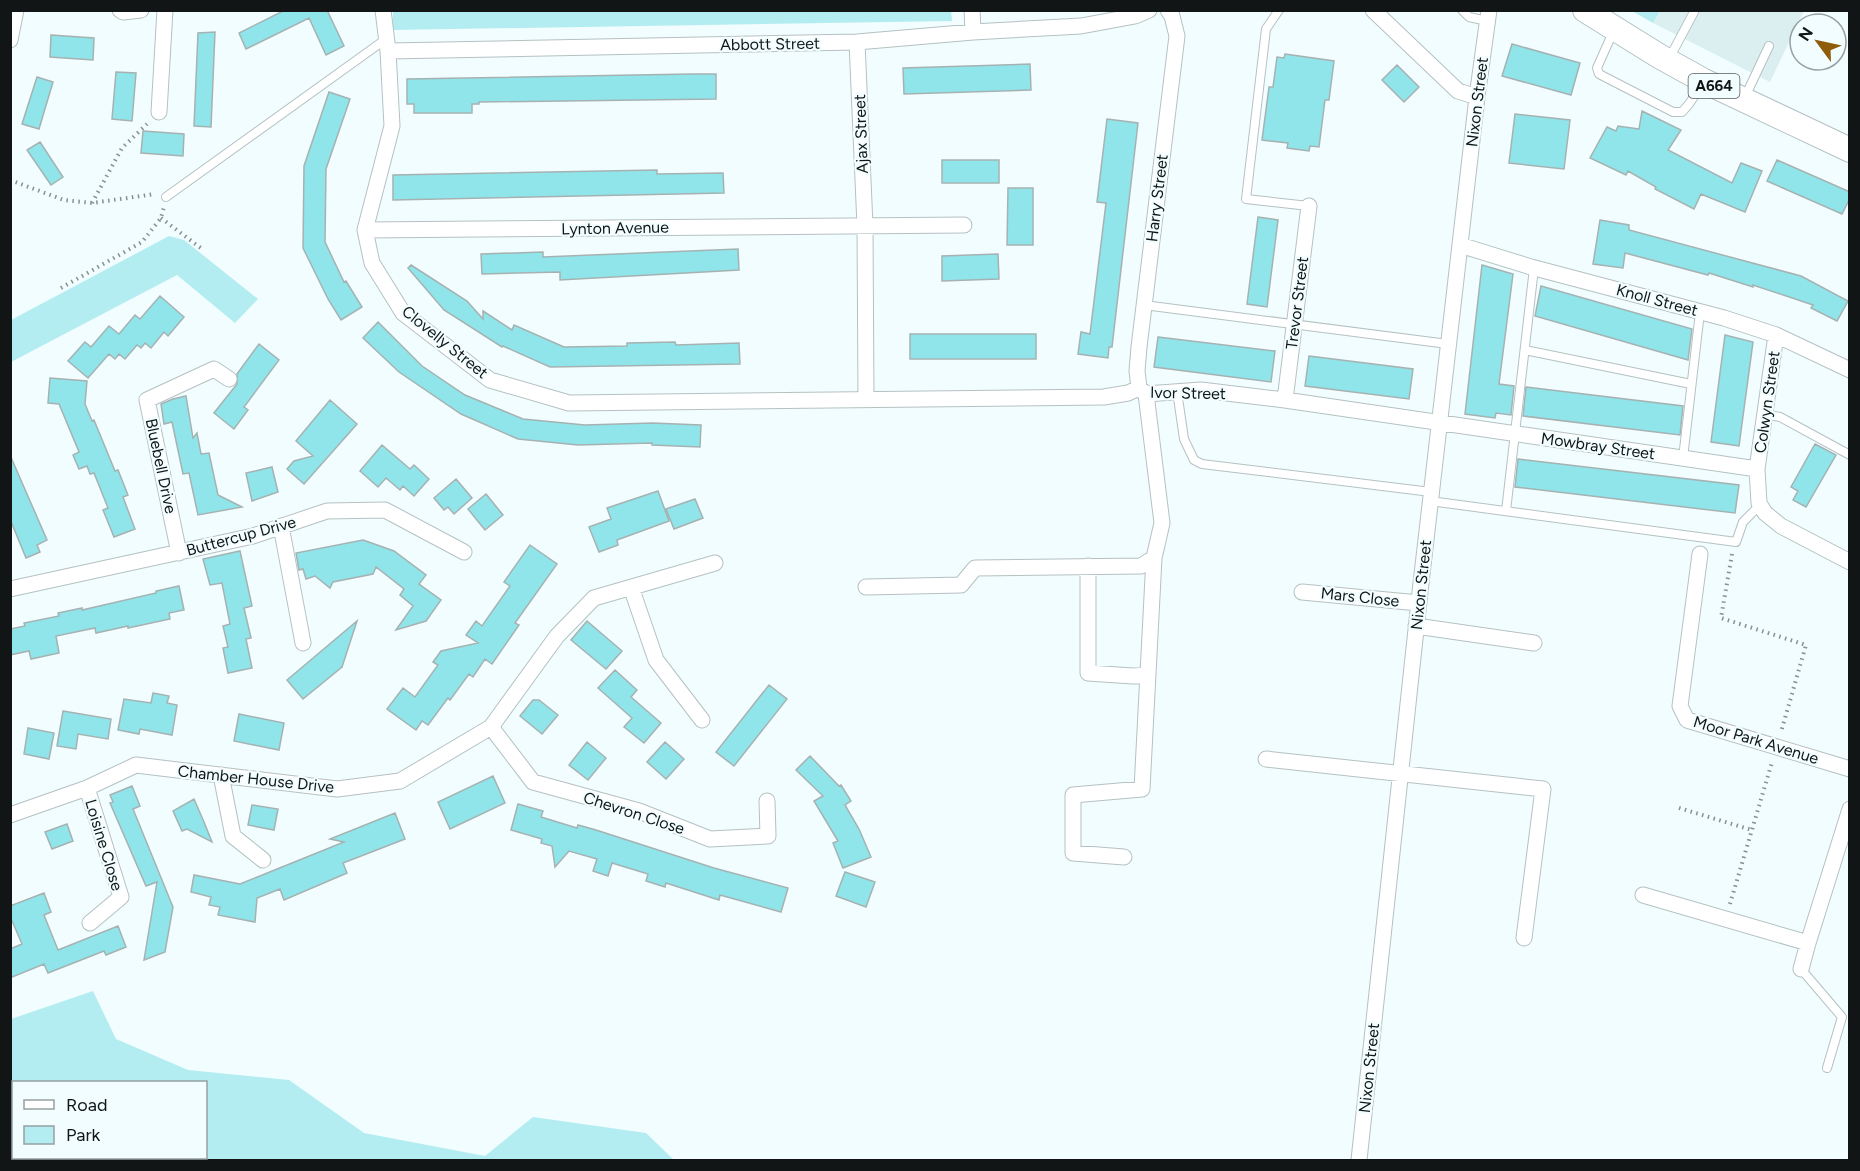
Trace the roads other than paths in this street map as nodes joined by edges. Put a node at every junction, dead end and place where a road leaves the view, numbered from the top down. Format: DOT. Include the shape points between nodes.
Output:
graph roads {
  1 [pos="16,10"];
  2 [pos="120,10"];
  3 [pos="141,10"];
  4 [pos="165,10"];
  5 [pos="383,10"];
  6 [pos="972,10"];
  7 [pos="1149,10"];
  8 [pos="1167,10"];
  9 [pos="1279,10"];
  10 [pos="1373,10"];
  11 [pos="1462,10"];
  12 [pos="1585,10"];
  13 [pos="1695,10"];
  14 [pos="1488,16"];
  15 [pos="1614,29"];
  16 [pos="973,32"];
  17 [pos="10,40"];
  18 [pos="857,42"];
  19 [pos="387,45"];
  20 [pos="1769,46"];
  21 [pos="1668,62"];
  22 [pos="1704,81"];
  23 [pos="1477,97"];
  24 [pos="1743,101"];
  25 [pos="159,112"];
  26 [pos="1850,150"];
  27 [pos="166,197"];
  28 [pos="1309,206"];
  29 [pos="964,225"];
  30 [pos="865,226"];
  31 [pos="365,230"];
  32 [pos="1460,245"];
  33 [pos="1534,268"];
  34 [pos="1144,305"];
  35 [pos="1700,312"];
  36 [pos="1294,324"];
  37 [pos="1776,335"];
  38 [pos="1448,344"];
  39 [pos="1525,350"];
  40 [pos="1850,369"];
  41 [pos="229,379"];
  42 [pos="1691,384"];
  43 [pos="1143,391"];
  44 [pos="1177,391"];
  45 [pos="866,399"];
  46 [pos="1285,400"];
  47 [pos="1765,414"];
  48 [pos="1439,423"];
  49 [pos="1515,434"];
  50 [pos="1850,455"];
  51 [pos="1683,458"];
  52 [pos="1757,469"];
  53 [pos="1431,497"];
  54 [pos="1760,505"];
  55 [pos="1506,511"];
  56 [pos="281,526"];
  57 [pos="464,552"];
  58 [pos="179,553"];
  59 [pos="1700,554"];
  60 [pos="1154,558"];
  61 [pos="1850,562"];
  62 [pos="716,563"];
  63 [pos="1088,566"];
  64 [pos="631,587"];
  65 [pos="866,587"];
  66 [pos="10,589"];
  67 [pos="1302,592"];
  68 [pos="1419,603"];
  69 [pos="1416,626"];
  70 [pos="1534,642"];
  71 [pos="303,643"];
  72 [pos="1148,675"];
  73 [pos="702,720"];
  74 [pos="492,727"];
  75 [pos="1266,759"];
  76 [pos="1850,768"];
  77 [pos="1400,774"];
  78 [pos="221,775"];
  79 [pos="87,788"];
  80 [pos="767,801"];
  81 [pos="1850,810"];
  82 [pos="10,815"];
  83 [pos="1124,857"];
  84 [pos="263,860"];
  85 [pos="1643,895"];
  86 [pos="90,923"];
  87 [pos="1524,938"];
  88 [pos="1808,944"];
  89 [pos="1800,969"];
  90 [pos="1827,1068"];
  91 [pos="1359,1161"];
  1 -- 17 [label="street"];
  2 -- 3 [label="street"];
  4 -- 25 [label="street"];
  5 -- 19 [label="street, Clovelly Street"];
  6 -- 16 [label="street"];
  7 -- 16 [label="street, Abbott Street" via="1081,26"];
  8 -- 34 [label="street, Harry Street" via="1177,36"];
  9 -- 28 [label="lane" via="1266,29 1246,199"];
  10 -- 23 [label="street" via="1458,91"];
  11 -- 14 [label="lane" via="1468,17"];
  12 -- 15 [label="main road, A664"];
  13 -- 21 [label="lane"];
  14 -- 23 [label="street, Nixon Street"];
  15 -- 21 [label="main road, A664"];
  15 -- 22 [label="lane" via="1599,74 1673,112 1682,112"];
  16 -- 18 [label="street, Abbott Street"];
  18 -- 19 [label="street, Abbott Street"];
  18 -- 30 [label="street, Ajax Street"];
  19 -- 27 [label="lane"];
  19 -- 31 [label="street, Clovelly Street" via="392,126"];
  20 -- 24 [label="lane"];
  21 -- 22 [label="main road, A664"];
  22 -- 24 [label="main road, A664"];
  23 -- 32 [label="street, Nixon Street"];
  24 -- 26 [label="main road, A664"];
  28 -- 36 [label="street, Trevor Street"];
  29 -- 30 [label="street"];
  30 -- 31 [label="street, Lynton Avenue"];
  30 -- 45 [label="street, Ajax Street"];
  31 -- 45 [label="street, Clovelly Street" via="372,263 403,313 490,380 569,403"];
  32 -- 33 [label="street, Knoll Street"];
  32 -- 38 [label="street, Nixon Street"];
  33 -- 35 [label="street, Knoll Street"];
  33 -- 39 [label="lane"];
  34 -- 36 [label="lane"];
  34 -- 43 [label="street, Harry Street" via="1137,371"];
  35 -- 37 [label="street, Knoll Street"];
  35 -- 42 [label="lane"];
  36 -- 38 [label="lane"];
  36 -- 46 [label="street, Trevor Street"];
  37 -- 40 [label="street, Knoll Street"];
  37 -- 47 [label="street, Colwyn Street"];
  38 -- 48 [label="street, Nixon Street"];
  39 -- 42 [label="lane"];
  39 -- 49 [label="lane"];
  41 -- 58 [label="street, Bluebell Drive" via="214,369 147,400"];
  42 -- 51 [label="lane"];
  43 -- 44 [label="street, Ivor Street"];
  43 -- 45 [label="street, Ivor Street" via="1104,397"];
  43 -- 60 [label="street, Harry Street" via="1162,523"];
  44 -- 46 [label="street, Ivor Street" via="1202,390"];
  44 -- 53 [label="lane" via="1184,439 1194,460 1202,464"];
  46 -- 48 [label="street, Ivor Street"];
  47 -- 50 [label="lane" via="1780,417"];
  47 -- 52 [label="street, Colwyn Street"];
  48 -- 49 [label="street, Mowbray Street"];
  48 -- 53 [label="street, Nixon Street"];
  49 -- 51 [label="street, Mowbray Street"];
  49 -- 55 [label="lane"];
  51 -- 52 [label="street, Mowbray Street"];
  52 -- 54 [label="street"];
  53 -- 55 [label="lane"];
  53 -- 68 [label="street, Nixon Street"];
  54 -- 55 [label="lane" via="1743,522 1736,542"];
  54 -- 61 [label="street" via="1781,526"];
  56 -- 57 [label="street, Buttercup Drive" via="327,511 385,510"];
  56 -- 58 [label="street, Buttercup Drive"];
  56 -- 71 [label="street"];
  58 -- 66 [label="street, Buttercup Drive"];
  59 -- 76 [label="street, Moor Park Avenue" via="1680,706 1687,720"];
  60 -- 63 [label="street" via="1140,566"];
  60 -- 72 [label="street, Harry Street"];
  62 -- 64 [label="street, Chamber House Drive"];
  63 -- 65 [label="street" via="975,568 961,585"];
  63 -- 72 [label="street" via="1088,673"];
  64 -- 73 [label="street" via="656,660"];
  64 -- 74 [label="street, Chamber House Drive" via="594,597 557,636"];
  67 -- 68 [label="street, Mars Close"];
  68 -- 69 [label="street, Nixon Street"];
  69 -- 70 [label="street"];
  69 -- 77 [label="street, Nixon Street"];
  72 -- 83 [label="street, Harry Street" via="1142,789 1073,795 1073,853"];
  74 -- 78 [label="street, Chamber House Drive" via="400,781 337,789"];
  74 -- 80 [label="street, Chevron Close" via="533,782 639,811 710,839 768,836"];
  75 -- 77 [label="street"];
  77 -- 87 [label="street" via="1543,789"];
  77 -- 91 [label="street, Nixon Street"];
  78 -- 79 [label="street, Chamber House Drive" via="136,765"];
  78 -- 84 [label="street" via="233,836"];
  79 -- 82 [label="street, Chamber House Drive"];
  79 -- 86 [label="street, Loisine Close" via="121,897"];
  81 -- 88 [label="street"];
  85 -- 88 [label="street"];
  88 -- 89 [label="street"];
  89 -- 90 [label="lane" via="1842,1017"];
}
